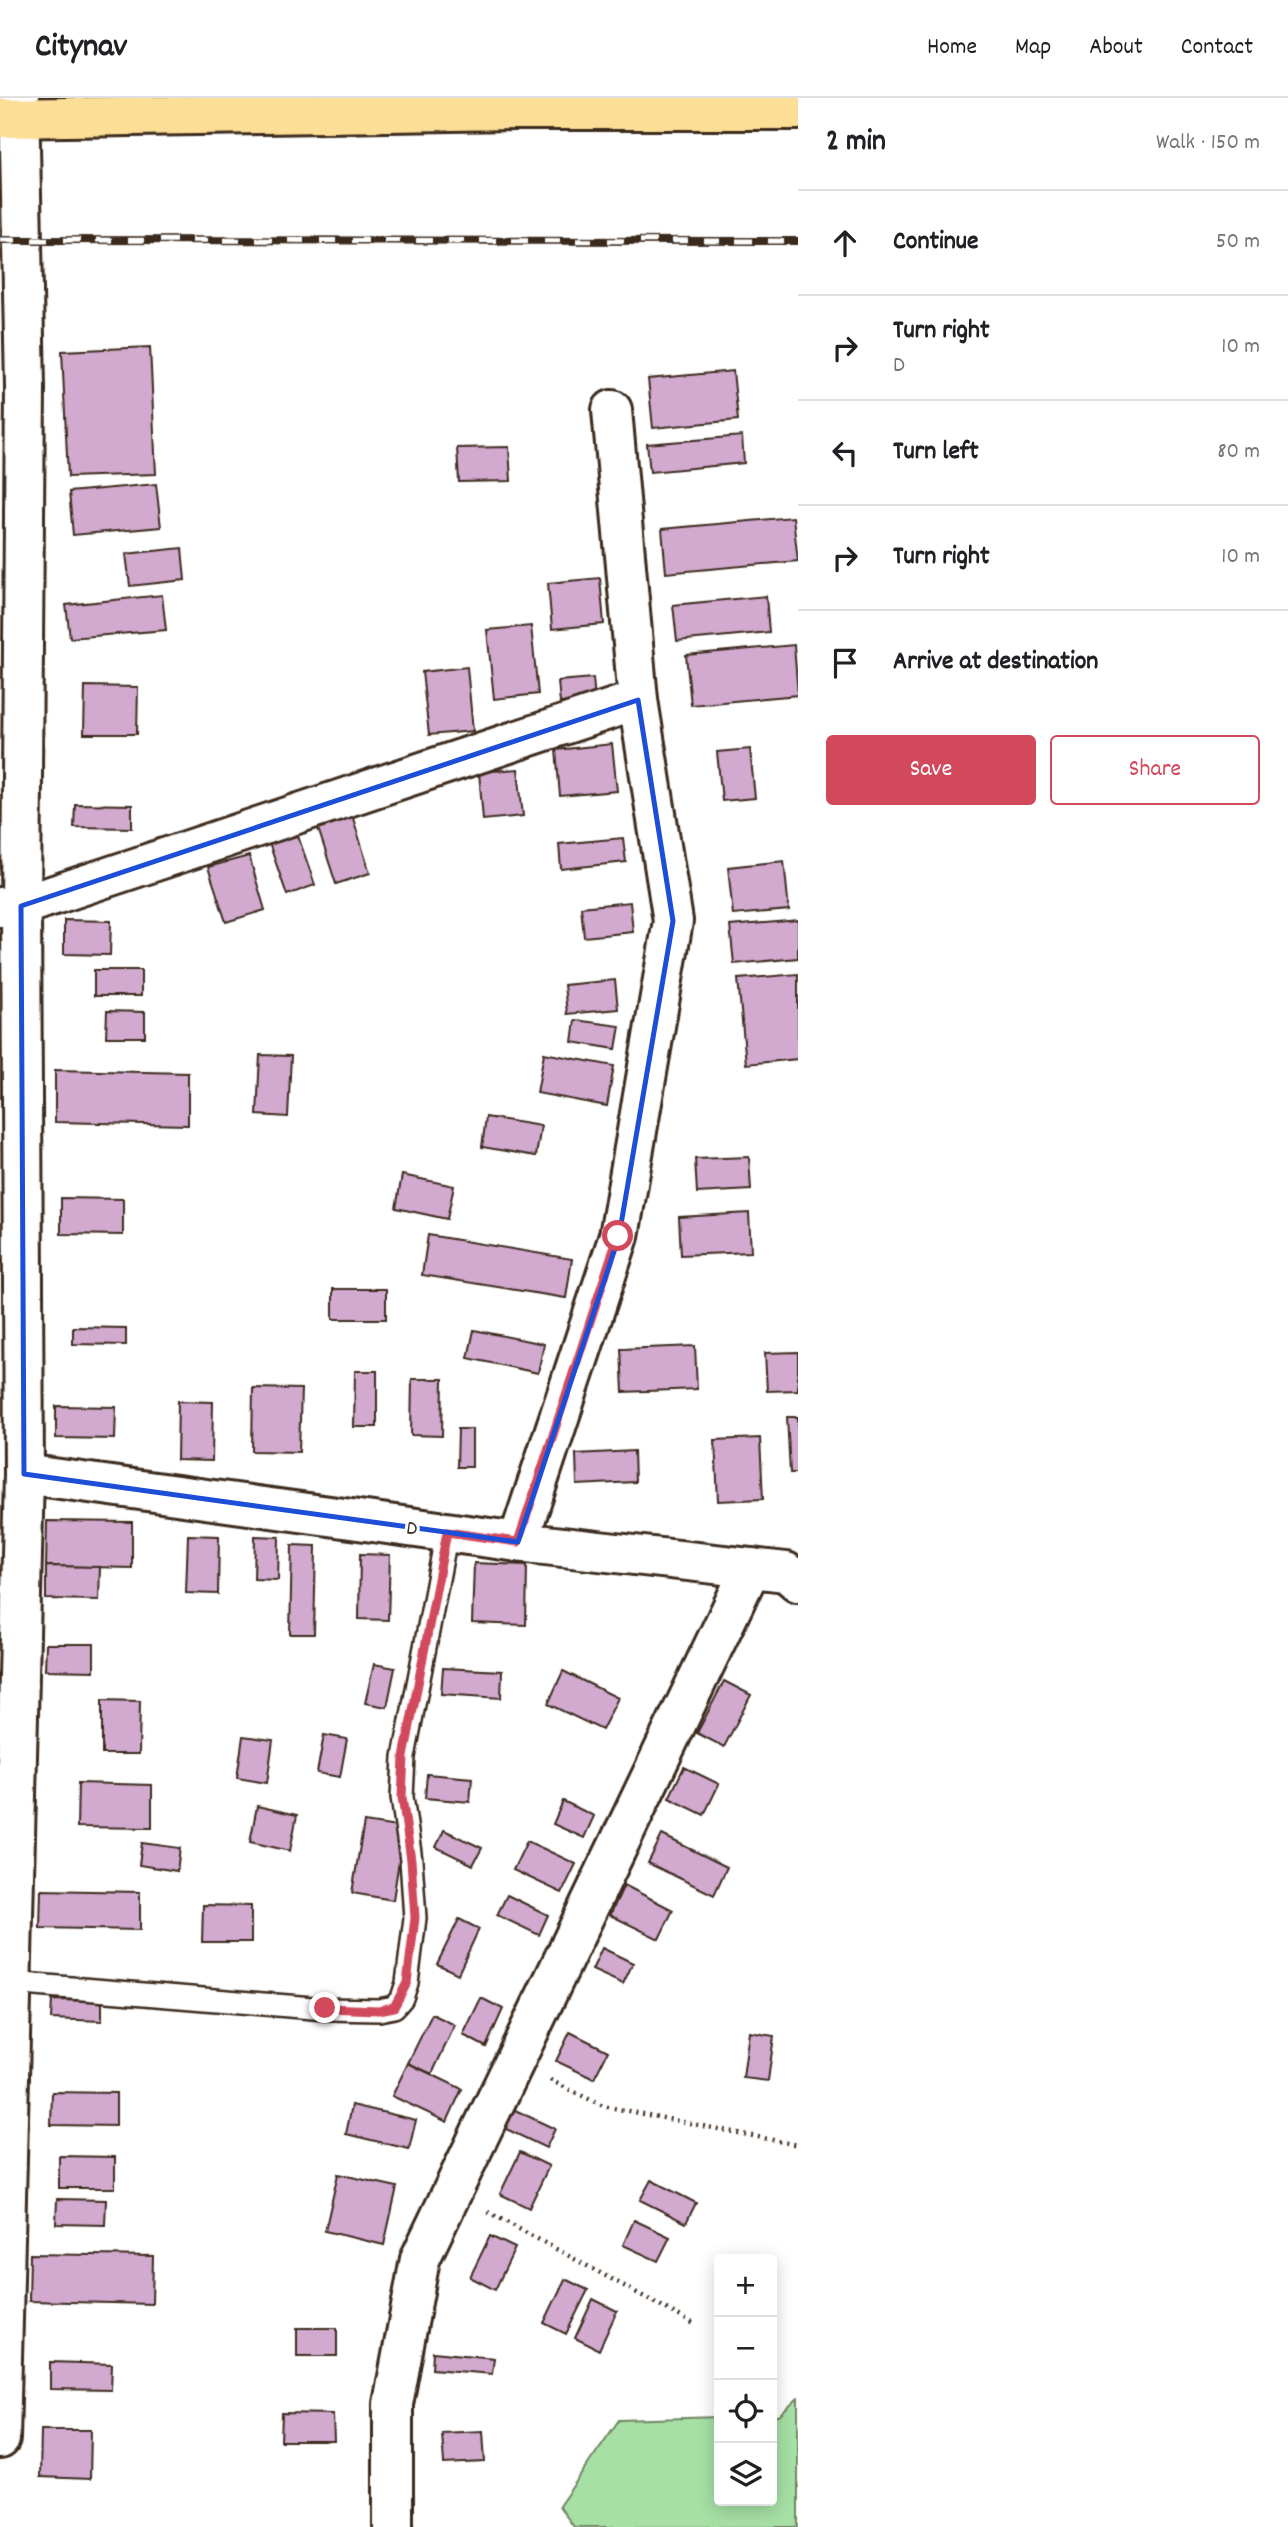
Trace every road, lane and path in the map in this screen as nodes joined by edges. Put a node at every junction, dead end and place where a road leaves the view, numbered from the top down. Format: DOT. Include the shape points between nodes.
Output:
graph roads {
  1 [pos="513,104"];
  2 [pos="798,110"];
  3 [pos="13,112"];
  4 [pos="13,387"];
  5 [pos="612,410"];
  6 [pos="638,700"];
  7 [pos="11,906"];
  8 [pos="24,1474"];
  9 [pos="447,1532"];
  10 [pos="518,1542"];
  11 [pos="783,1570"];
  12 [pos="11,1983"];
  13 [pos="514,2062"];
  14 [pos="798,2145"];
  15 [pos="452,2192"];
  16 [pos="696,2325"];
  17 [pos="0,2439"];
  18 [pos="393,2527"];
  1 -- 2 [label="highway"];
  1 -- 3 [label="highway"];
  3 -- 4 [label="street"];
  4 -- 7 [label="street"];
  5 -- 6 [label="street"];
  6 -- 7 [label="street"];
  6 -- 10 [label="street" via="673,921 618,1236"];
  7 -- 8 [label="street"];
  8 -- 9 [label="street, D"];
  8 -- 12 [label="street"];
  9 -- 10 [label="street, D"];
  9 -- 12 [label="lane" via="404,1757 402,1797 415,1918 407,1983 394,2007 325,2008"];
  10 -- 11 [label="street, D"];
  11 -- 13 [label="street"];
  12 -- 17 [label="street"];
  13 -- 14 [label="path" via="603,2106"];
  13 -- 15 [label="street"];
  15 -- 16 [label="path"];
  15 -- 18 [label="street" via="420,2259 393,2404"];
}
